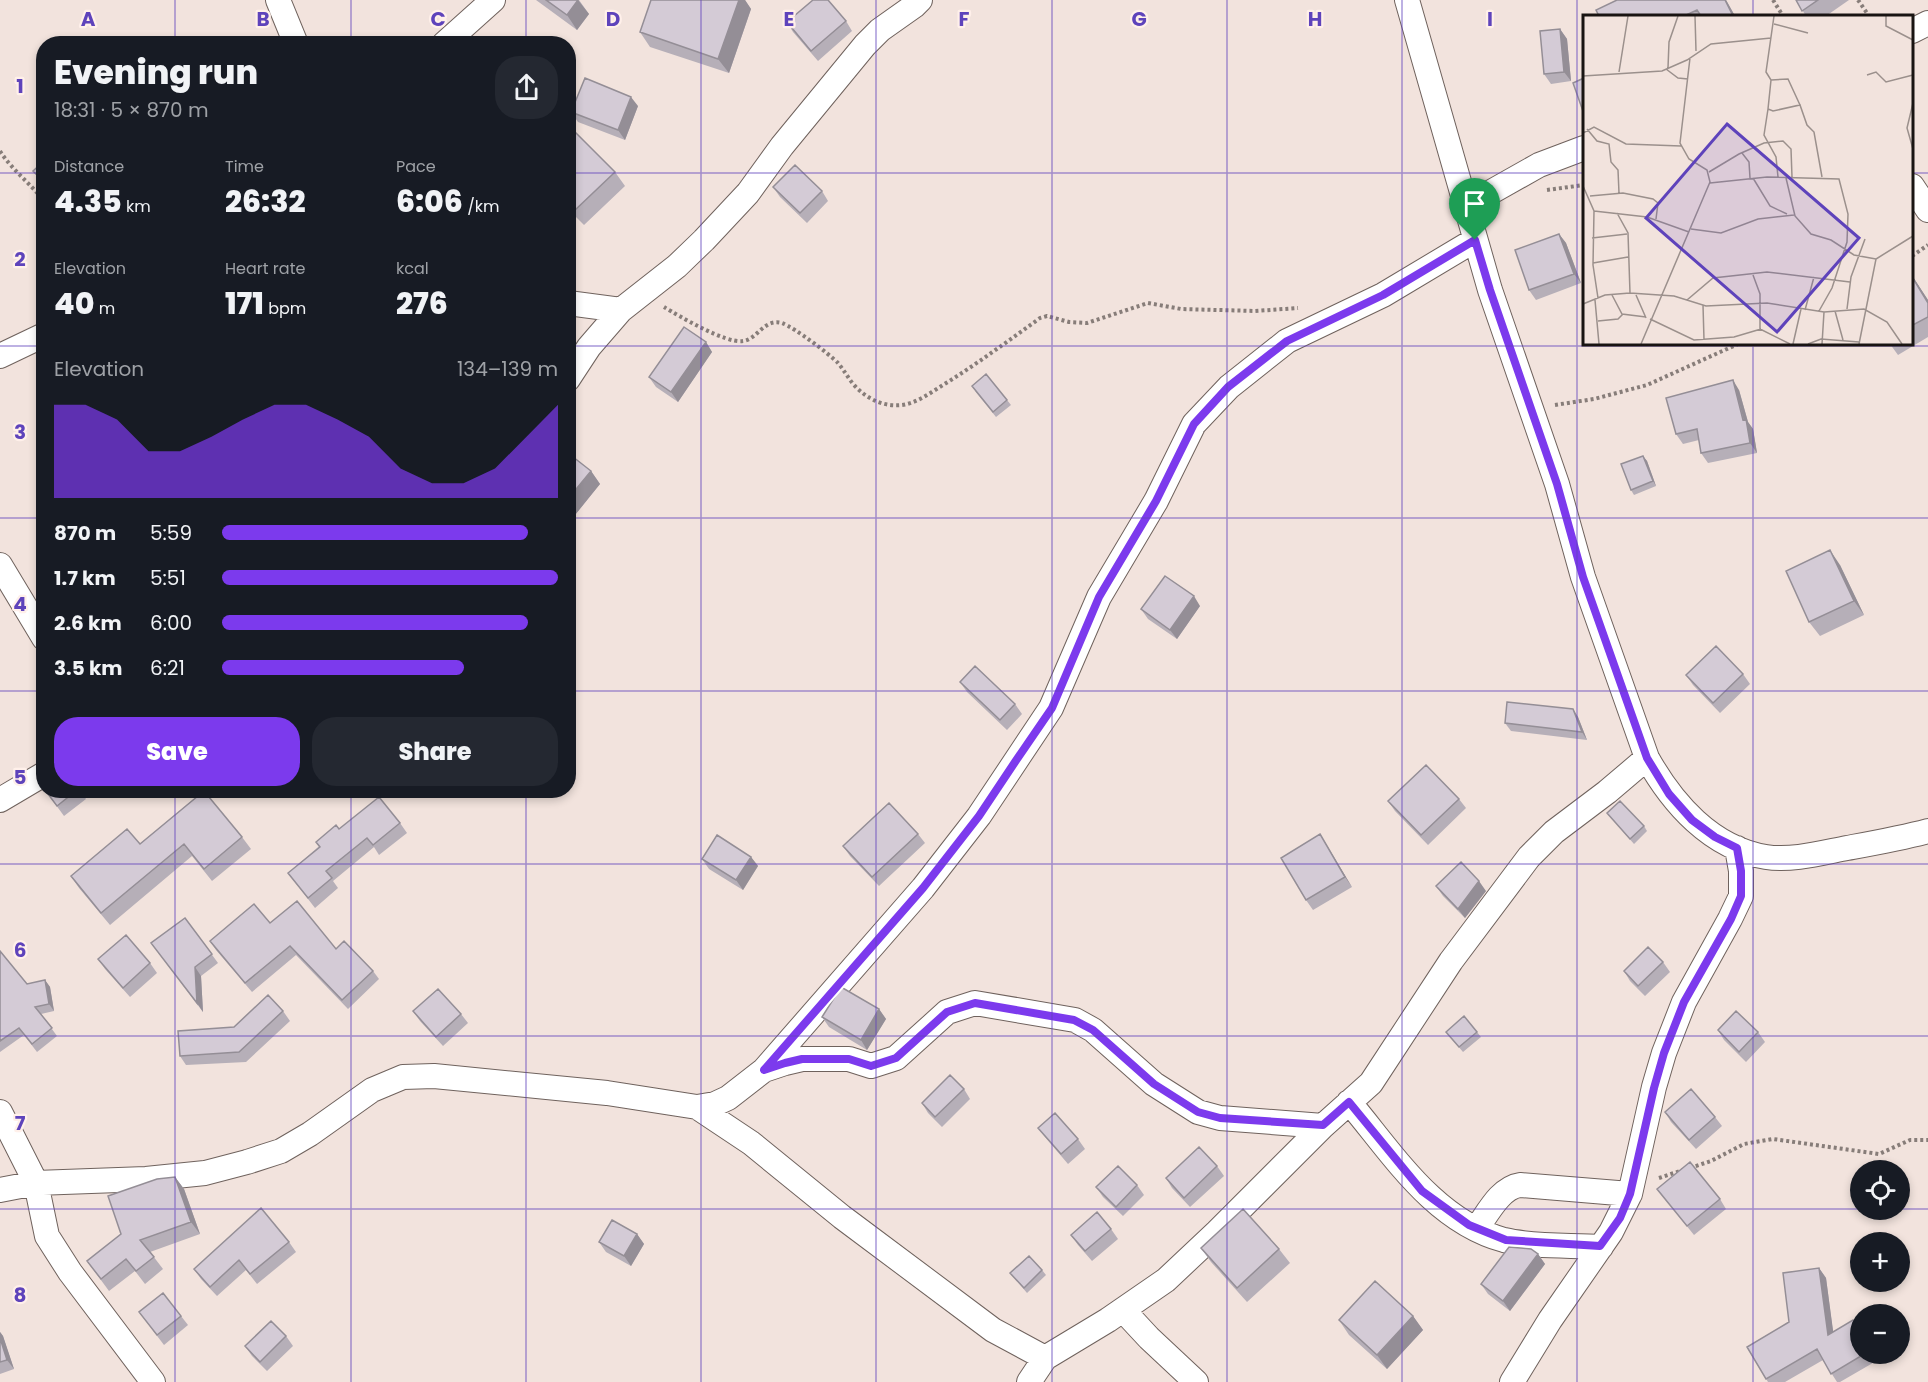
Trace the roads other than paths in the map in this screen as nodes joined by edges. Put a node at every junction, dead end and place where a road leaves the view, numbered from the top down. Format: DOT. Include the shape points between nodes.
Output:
graph roads {
  1 [pos="278,0"];
  2 [pos="493,0"];
  3 [pos="920,0"];
  4 [pos="1407,0"];
  5 [pos="1928,22"];
  6 [pos="1913,30"];
  7 [pos="293,36"];
  8 [pos="453,36"];
  9 [pos="1583,148"];
  10 [pos="1913,189"];
  11 [pos="1466,203"];
  12 [pos="1928,210"];
  13 [pos="1475,240"];
  14 [pos="576,304"];
  15 [pos="621,310"];
  16 [pos="36,339"];
  17 [pos="0,356"];
  18 [pos="576,367"];
  19 [pos="0,565"];
  20 [pos="36,625"];
  21 [pos="1647,758"];
  22 [pos="36,779"];
  23 [pos="0,800"];
  24 [pos="1928,831"];
  25 [pos="1737,848"];
  26 [pos="764,1070"];
  27 [pos="1349,1102"];
  28 [pos="698,1107"];
  29 [pos="0,1112"];
  30 [pos="1323,1125"];
  31 [pos="36,1183"];
  32 [pos="1631,1189"];
  33 [pos="0,1190"];
  34 [pos="1477,1228"];
  35 [pos="1600,1246"];
  36 [pos="1123,1310"];
  37 [pos="1045,1359"];
  38 [pos="153,1382"];
  39 [pos="1029,1382"];
  40 [pos="1196,1382"];
  41 [pos="1512,1382"];
  1 -- 7 [label="street"];
  2 -- 8 [label="street"];
  3 -- 15 [label="street" via="865,45 742,200 704,240"];
  4 -- 11 [label="street"];
  5 -- 6 [label="street"];
  9 -- 11 [label="street" via="1539,165"];
  10 -- 12 [label="street"];
  11 -- 13 [label="street"];
  13 -- 21 [label="street" via="1557,484 1583,577"];
  13 -- 26 [label="street" via="1383,295 1287,341 1228,387 1194,424 1156,501 1099,597 1052,708 979,816 923,888"];
  14 -- 15 [label="street"];
  15 -- 18 [label="street"];
  16 -- 17 [label="street"];
  19 -- 20 [label="street"];
  21 -- 25 [label="street" via="1669,794 1692,820"];
  21 -- 27 [label="street" via="1529,856 1451,961 1377,1075"];
  22 -- 23 [label="street"];
  24 -- 25 [label="street" via="1807,855 1767,857"];
  25 -- 32 [label="street" via="1741,896 1684,1002 1664,1053"];
  26 -- 28 [label="street" via="728,1098"];
  26 -- 30 [label="street" via="802,1059 849,1059 871,1066 896,1058 947,1012 975,1003 1074,1020 1093,1030 1154,1084 1198,1112 1220,1118"];
  27 -- 30 [label="street"];
  27 -- 34 [label="street" via="1422,1191"];
  28 -- 31 [label="street" via="607,1093 434,1076 403,1077 372,1090 281,1151 247,1162 205,1173 146,1179"];
  28 -- 37 [label="street" via="752,1143 842,1217 993,1330"];
  29 -- 31 [label="street"];
  30 -- 36 [label="street" via="1166,1280"];
  31 -- 33 [label="street"];
  31 -- 38 [label="street" via="47,1236"];
  32 -- 34 [label="street" via="1512,1186"];
  32 -- 35 [label="street" via="1620,1218"];
  34 -- 35 [label="street" via="1506,1240"];
  35 -- 41 [label="street"];
  36 -- 37 [label="street"];
  36 -- 40 [label="street"];
  37 -- 39 [label="street"];
}
